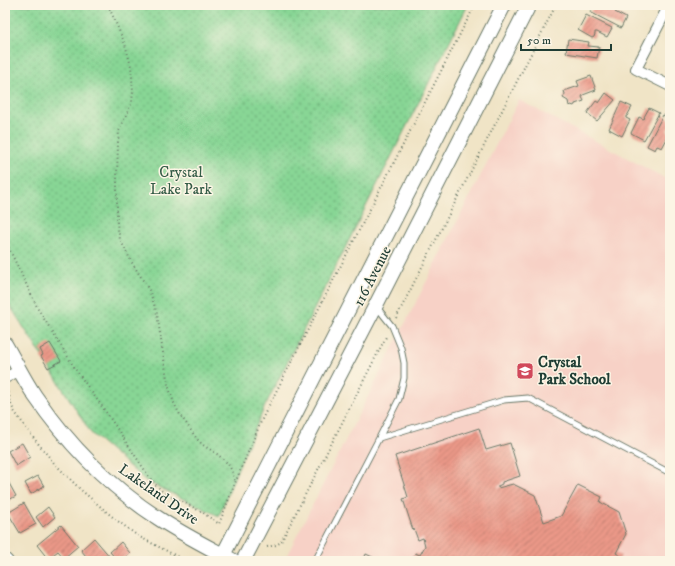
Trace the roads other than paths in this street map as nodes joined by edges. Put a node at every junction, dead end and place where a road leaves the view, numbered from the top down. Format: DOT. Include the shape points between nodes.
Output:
graph roads {
  1 [pos="504,5"];
  2 [pos="529,5"];
  3 [pos="669,5"];
  4 [pos="670,86"];
  5 [pos="376,306"];
  6 [pos="5,344"];
  7 [pos="20,370"];
  8 [pos="5,378"];
  9 [pos="379,438"];
  10 [pos="670,473"];
  11 [pos="5,558"];
  12 [pos="226,559"];
  13 [pos="8,561"];
  14 [pos="243,561"];
  15 [pos="315,561"];
  1 -- 12 [label="main road, 116 Avenue"];
  2 -- 5 [label="main road, 116 Avenue"];
  3 -- 4 [label="street" via="636,69"];
  5 -- 9 [label="lane" via="392,326 404,363 404,378 399,398"];
  5 -- 14 [label="main road, 116 Avenue"];
  6 -- 7 [label="main road, Lakeland Drive"];
  7 -- 8 [label="street"];
  7 -- 12 [label="main road, Lakeland Drive" via="35,396 65,436 96,469 157,517"];
  9 -- 10 [label="lane" via="504,400 528,398"];
  9 -- 15 [label="lane"];
  11 -- 13 [label="street"];
}
